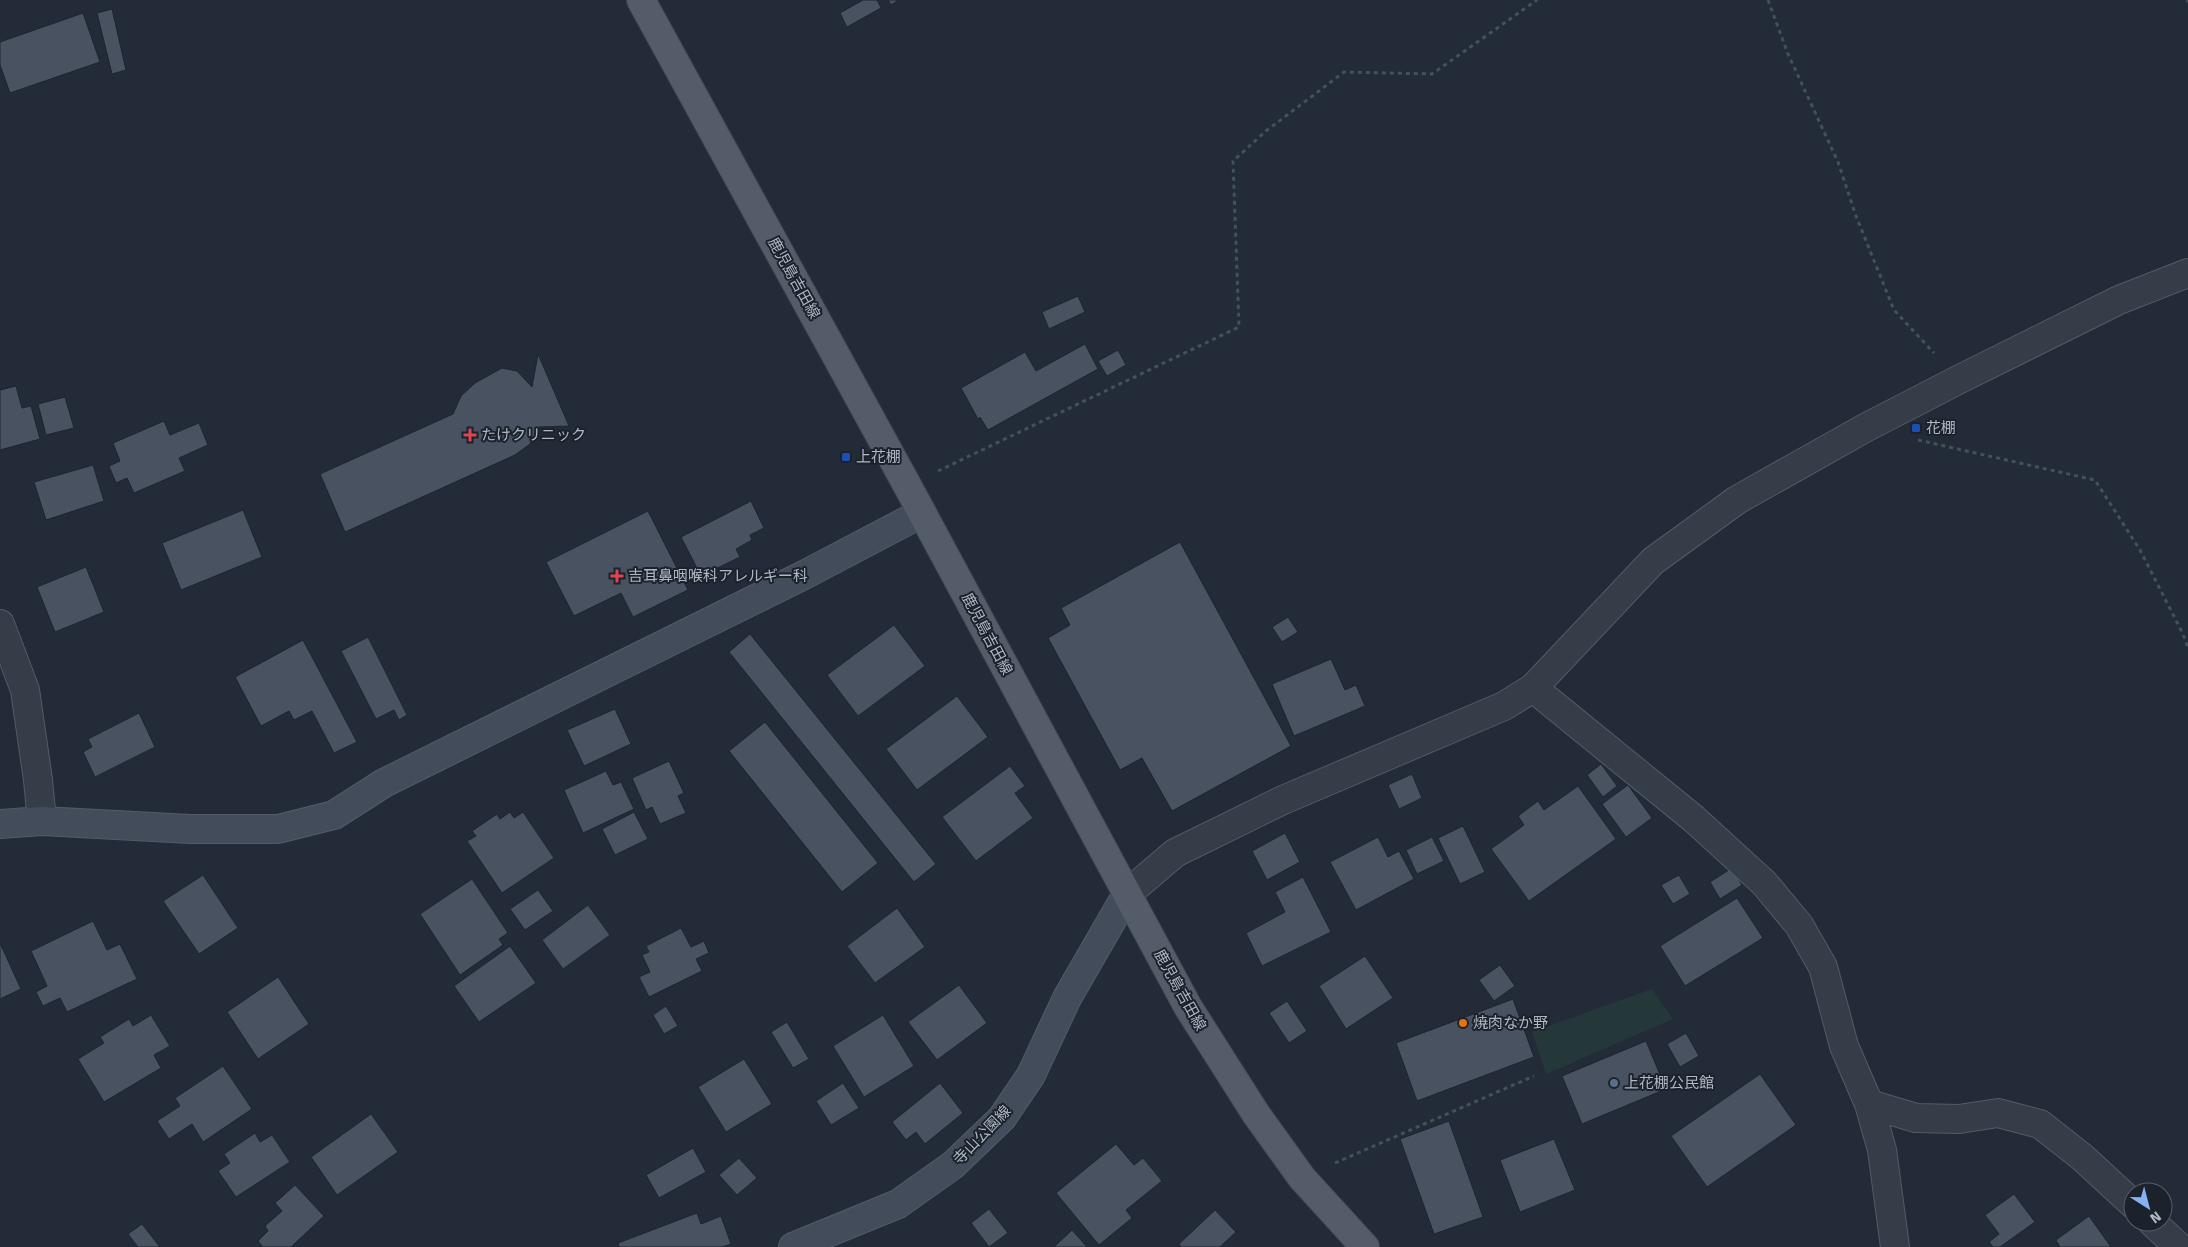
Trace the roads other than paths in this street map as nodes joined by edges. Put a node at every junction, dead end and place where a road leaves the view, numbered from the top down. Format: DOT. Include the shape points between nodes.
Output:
graph roads {
  1 [pos="641,0"];
  2 [pos="2188,273"];
  3 [pos="922,514"];
  4 [pos="0,624"];
  5 [pos="1533,688"];
  6 [pos="42,821"];
  7 [pos="0,824"];
  8 [pos="1127,894"];
  9 [pos="1869,1104"];
  10 [pos="2123,1195"];
  11 [pos="2163,1232"];
  12 [pos="793,1247"];
  13 [pos="1365,1247"];
  14 [pos="1895,1247"];
  15 [pos="2179,1247"];
  1 -- 3 [label="main road, 鹿児島吉田線"];
  2 -- 5 [label="street" via="2119,300 1958,380 1737,500 1653,561"];
  3 -- 6 [label="street" via="384,783 334,815 278,828 190,829"];
  3 -- 8 [label="main road, 鹿児島吉田線"];
  4 -- 6 [label="street" via="25,690"];
  5 -- 8 [label="street" via="1504,706 1283,800 1175,853"];
  5 -- 9 [label="street" via="1694,819 1764,883 1799,925 1823,967 1844,1046"];
  6 -- 7 [label="street"];
  8 -- 12 [label="street, 寺山公園線" via="1066,998 1031,1075 1002,1118 953,1165 898,1204"];
  8 -- 13 [label="main road, 鹿児島吉田線" via="1200,1027 1256,1114 1302,1178"];
  9 -- 10 [label="street" via="1916,1118 1959,1119 1998,1113 2040,1124"];
  9 -- 14 [label="street" via="1882,1150"];
  11 -- 15 [label="street"];
}
